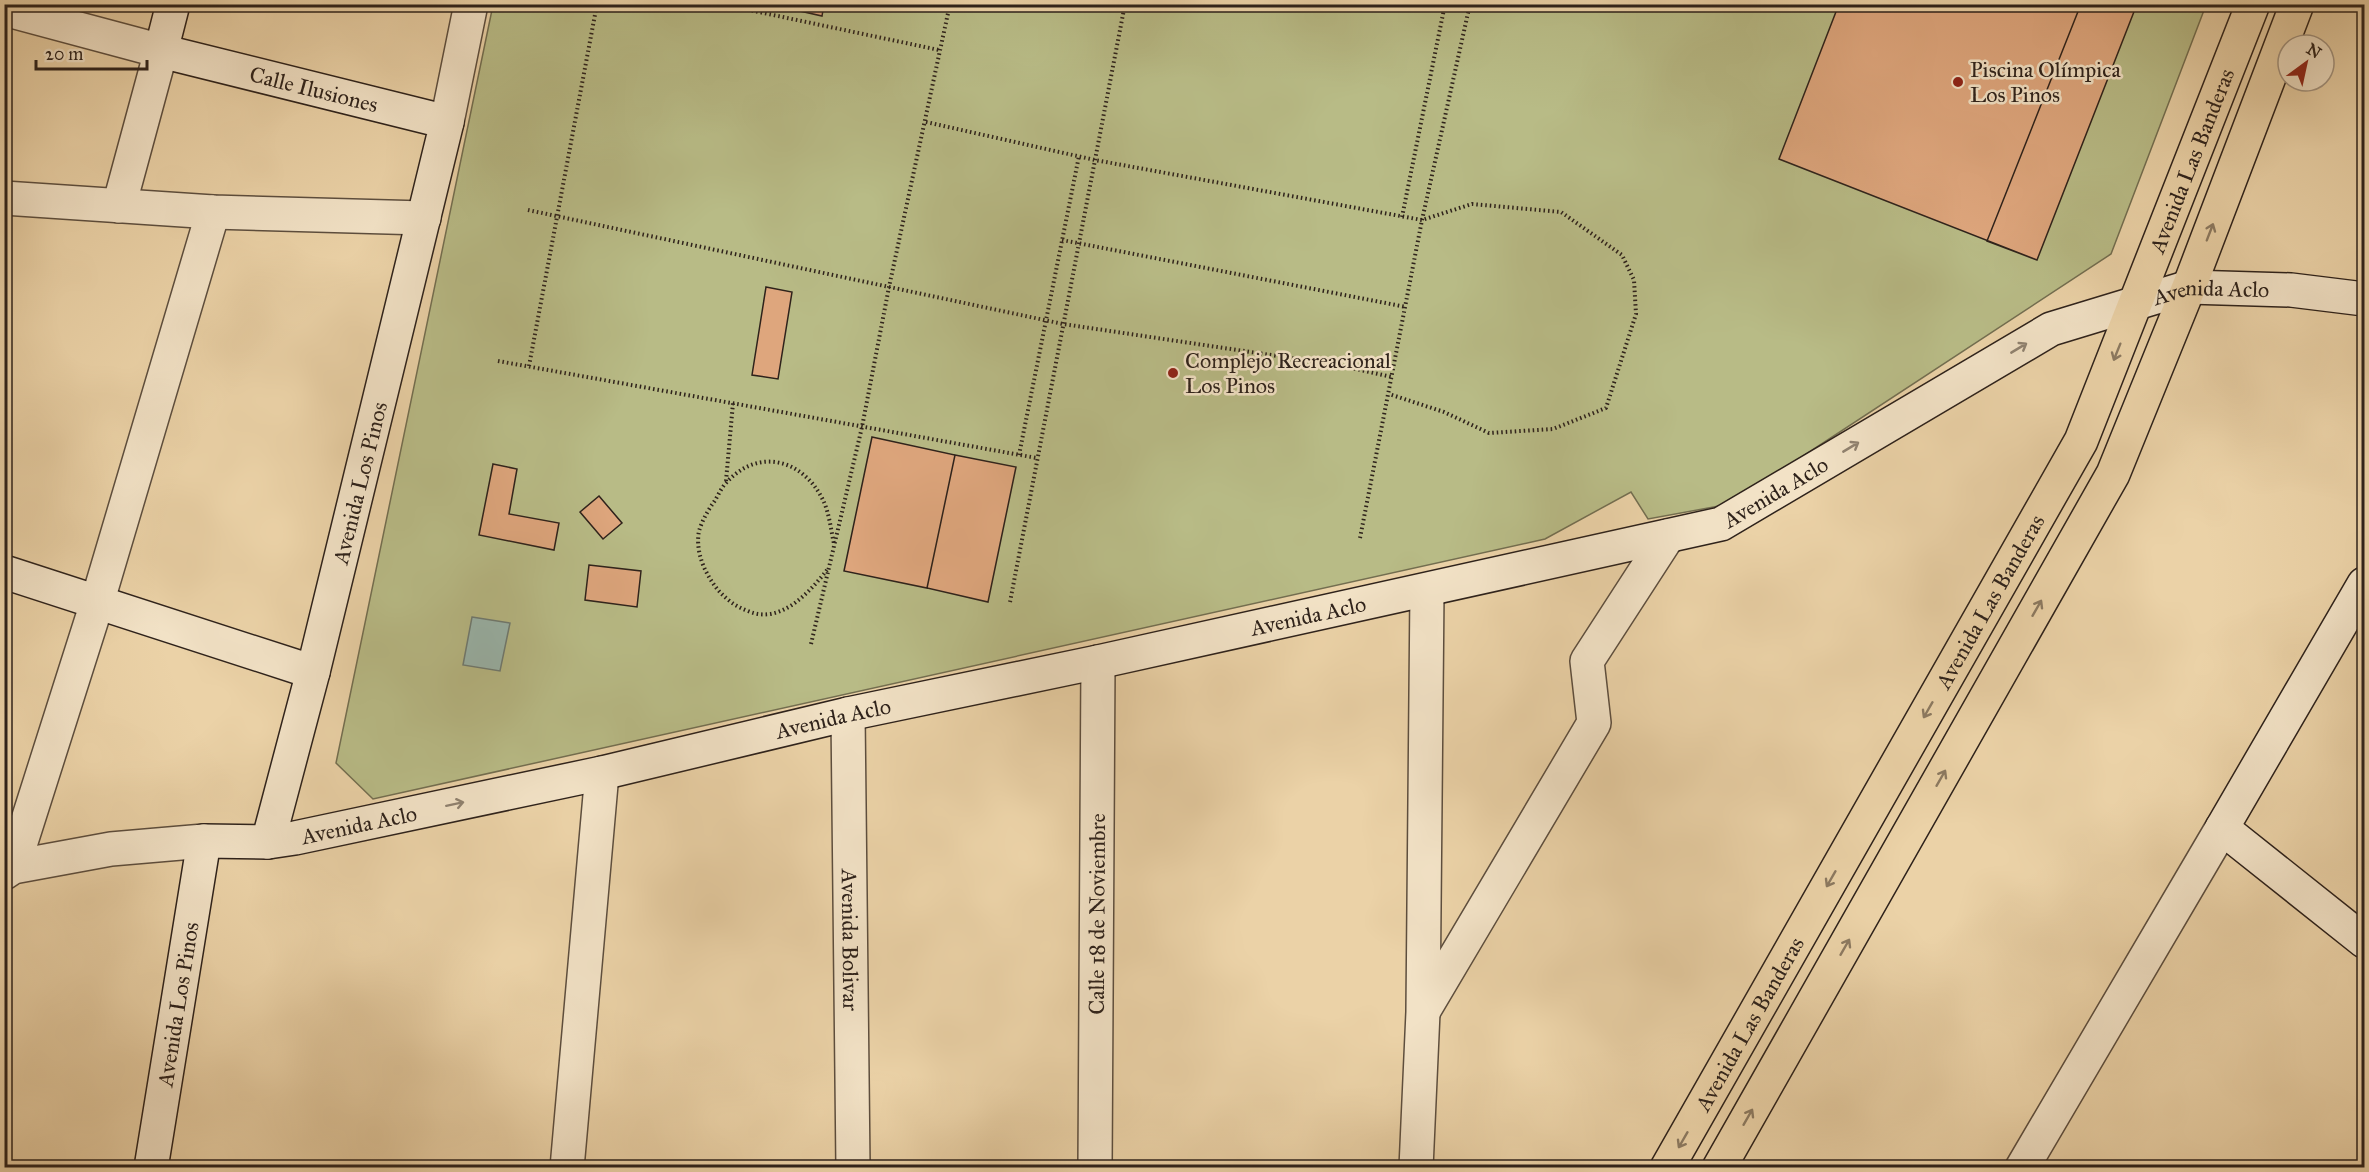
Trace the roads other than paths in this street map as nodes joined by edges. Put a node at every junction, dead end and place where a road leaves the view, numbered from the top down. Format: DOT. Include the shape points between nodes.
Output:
graph roads {
  1 [pos="173,4"];
  2 [pos="471,4"];
  3 [pos="2253,4"];
  4 [pos="2297,4"];
  5 [pos="4,9"];
  6 [pos="161,51"];
  7 [pos="447,122"];
  8 [pos="4,198"];
  9 [pos="119,206"];
  10 [pos="213,212"];
  11 [pos="424,218"];
  12 [pos="2188,287"];
  13 [pos="2364,298"];
  14 [pos="2137,301"];
  15 [pos="1668,536"];
  16 [pos="4,572"];
  17 [pos="2364,584"];
  18 [pos="1427,590"];
  19 [pos="97,603"];
  20 [pos="1098,662"];
  21 [pos="313,672"];
  22 [pos="848,714"];
  23 [pos="602,773"];
  24 [pos="2222,828"];
  25 [pos="204,840"];
  26 [pos="281,840"];
  27 [pos="9,870"];
  28 [pos="2364,941"];
  29 [pos="1423,1012"];
  30 [pos="151,1167"];
  31 [pos="567,1167"];
  32 [pos="853,1167"];
  33 [pos="1095,1167"];
  34 [pos="1416,1167"];
  35 [pos="1667,1167"];
  36 [pos="1719,1167"];
  37 [pos="2022,1167"];
  1 -- 6 [label="street"];
  2 -- 7 [label="street, Avenida Los Pinos"];
  3 -- 14 [label="main road, Avenida Las Banderas"];
  12 -- 4 [label="main road, Avenida Las Banderas, one-way"];
  5 -- 6 [label="street, Calle Ilusiones"];
  6 -- 7 [label="street, Calle Ilusiones"];
  6 -- 9 [label="street"];
  7 -- 11 [label="street, Avenida Los Pinos"];
  8 -- 9 [label="street"];
  9 -- 10 [label="street"];
  10 -- 11 [label="street"];
  10 -- 19 [label="street"];
  11 -- 21 [label="street, Avenida Los Pinos"];
  12 -- 13 [label="street, Avenida Aclo" via="2291,290"];
  12 -- 14 [label="street, Avenida Aclo"];
  36 -- 12 [label="main road, Avenida Las Banderas, one-way" via="2113,474"];
  15 -- 14 [label="street, Avenida Aclo, one-way" via="1721,524 2051,329"];
  14 -- 35 [label="main road, Avenida Las Banderas, one-way" via="2081,441"];
  15 -- 18 [label="street, Avenida Aclo"];
  15 -- 29 [label="street" via="1587,661 1594,723"];
  16 -- 19 [label="street"];
  17 -- 24 [label="street"];
  18 -- 20 [label="street, Avenida Aclo"];
  18 -- 29 [label="street"];
  19 -- 21 [label="street"];
  19 -- 27 [label="street"];
  20 -- 22 [label="street, Avenida Aclo"];
  20 -- 33 [label="street, Calle 18 de Noviembre"];
  21 -- 26 [label="street, Avenida Los Pinos"];
  22 -- 23 [label="street, Avenida Aclo"];
  22 -- 32 [label="street, Avenida Bolivar"];
  26 -- 23 [label="street, Avenida Aclo, one-way"];
  23 -- 31 [label="street"];
  24 -- 28 [label="street"];
  24 -- 37 [label="street"];
  25 -- 26 [label="street, Avenida Aclo"];
  25 -- 27 [label="street, Avenida Aclo" via="111,849"];
  25 -- 30 [label="street, Avenida Los Pinos"];
  29 -- 34 [label="street"];
}
